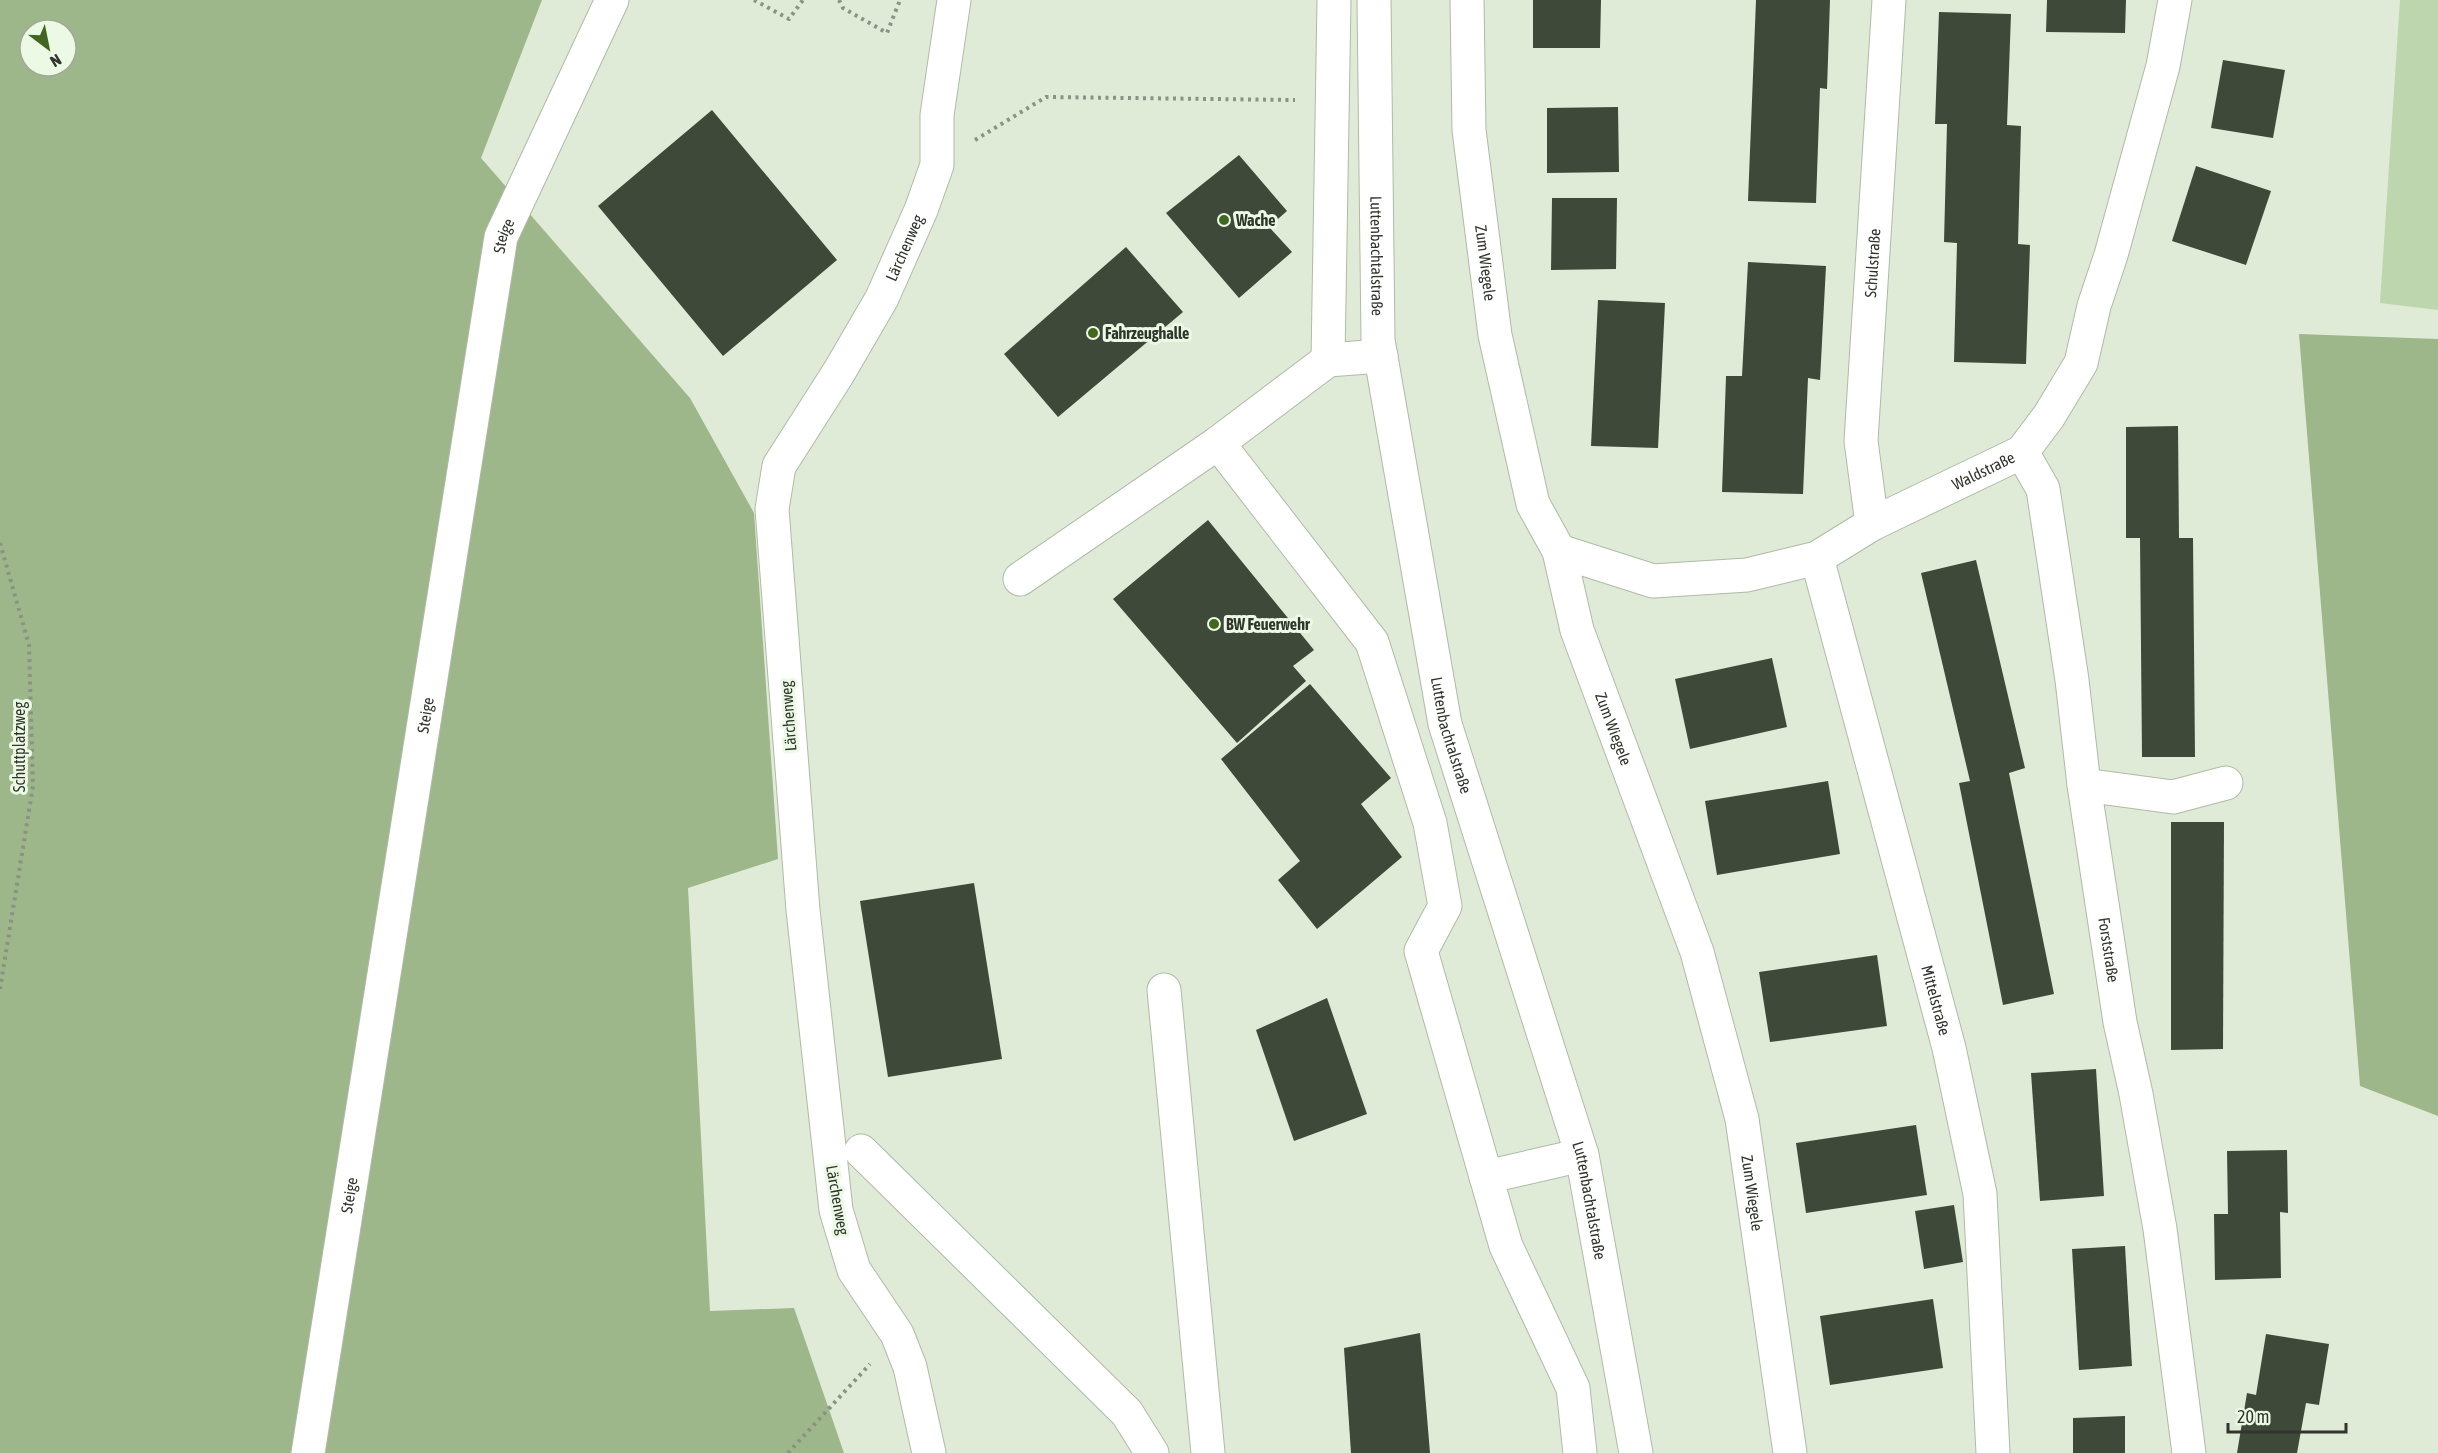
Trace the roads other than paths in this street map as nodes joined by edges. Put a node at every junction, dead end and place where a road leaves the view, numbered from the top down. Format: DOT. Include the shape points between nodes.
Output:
graph roads {
  1 [pos="612,0"];
  2 [pos="954,0"];
  3 [pos="1334,0"];
  4 [pos="1374,0"];
  5 [pos="1467,0"];
  6 [pos="1889,0"];
  7 [pos="2175,0"];
  8 [pos="1381,356"];
  9 [pos="1328,360"];
  10 [pos="1218,443"];
  11 [pos="2022,452"];
  12 [pos="1872,524"];
  13 [pos="1559,551"];
  14 [pos="1816,558"];
  15 [pos="1020,579"];
  16 [pos="2226,783"];
  17 [pos="2084,785"];
  18 [pos="1164,990"];
  19 [pos="861,1150"];
  20 [pos="1582,1155"];
  21 [pos="1486,1177"];
  22 [pos="308,1453"];
  23 [pos="929,1453"];
  24 [pos="1152,1453"];
  25 [pos="1208,1453"];
  26 [pos="1580,1453"];
  27 [pos="1636,1453"];
  28 [pos="1790,1453"];
  29 [pos="1994,1453"];
  30 [pos="2189,1453"];
  1 -- 22 [label="street, Steige" via="501,237"];
  2 -- 23 [label="street, Lärchenweg" via="937,115 937,165 921,210 882,298 779,466 772,509 803,910 836,1210 854,1270 897,1334 910,1367"];
  3 -- 9 [label="street"];
  4 -- 8 [label="street, Luttenbachtalstraße"];
  5 -- 13 [label="street, Zum Wiegele" via="1469,130 1495,335 1533,504"];
  6 -- 12 [label="street, Schulstraße" via="1861,441"];
  7 -- 11 [label="street, Waldstraße" via="2163,66 2081,363"];
  8 -- 9 [label="street"];
  8 -- 20 [label="street, Luttenbachtalstraße" via="1445,724"];
  9 -- 10 [label="street"];
  10 -- 15 [label="street"];
  10 -- 21 [label="street" via="1372,642 1430,823 1445,906 1421,951"];
  11 -- 12 [label="street, Waldstraße"];
  11 -- 17 [label="street, Forststraße" via="2043,489"];
  12 -- 14 [label="street, Waldstraße"];
  13 -- 14 [label="street, Waldstraße" via="1653,581 1747,575"];
  13 -- 28 [label="street, Zum Wiegele" via="1577,630 1697,952 1742,1119"];
  14 -- 29 [label="street, Mittelstraße" via="1949,1047 1980,1194"];
  16 -- 17 [label="street" via="2173,797"];
  17 -- 30 [label="street, Forststraße" via="2120,1022 2160,1229"];
  18 -- 25 [label="street"];
  19 -- 24 [label="street" via="1127,1413"];
  20 -- 21 [label="street"];
  20 -- 27 [label="street, Luttenbachtalstraße"];
  21 -- 26 [label="street" via="1506,1246 1573,1388"];
}
